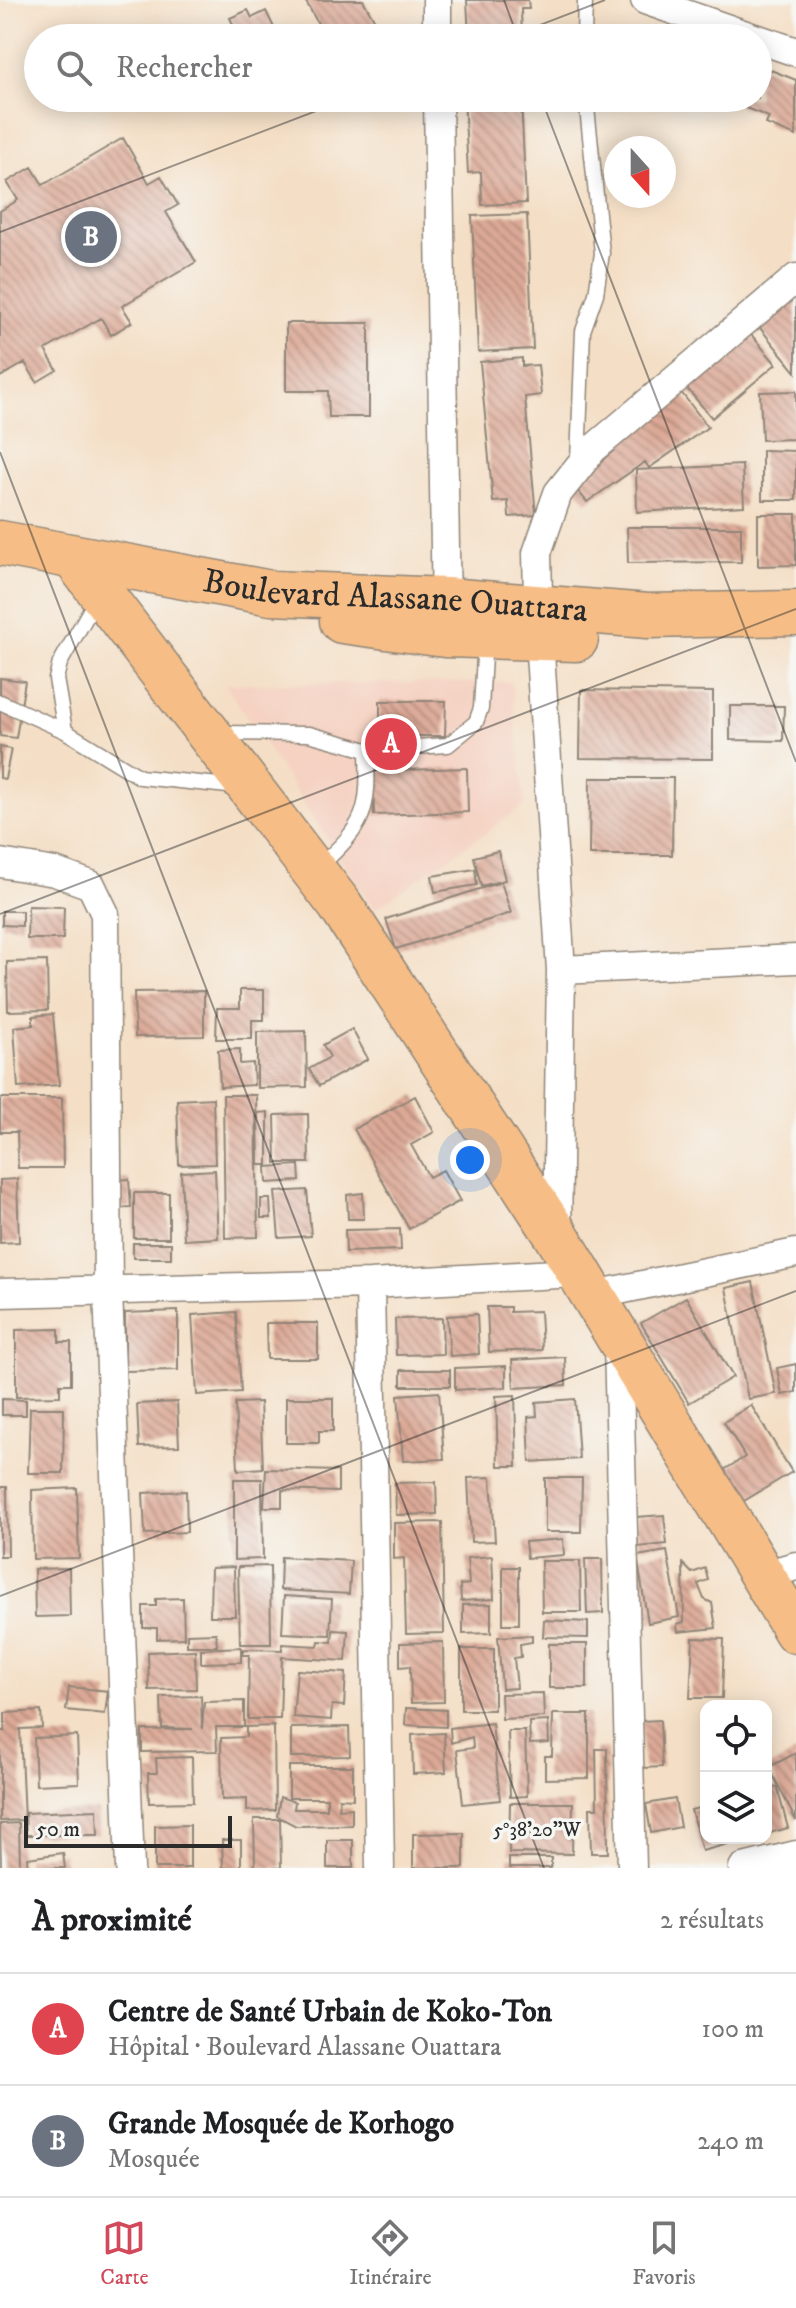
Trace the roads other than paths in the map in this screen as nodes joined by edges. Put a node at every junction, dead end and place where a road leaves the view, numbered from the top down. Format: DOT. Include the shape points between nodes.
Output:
graph roads {
  1 [pos="437,0"];
  2 [pos="585,0"];
  3 [pos="645,0"];
  4 [pos="437,24"];
  5 [pos="584,24"];
  6 [pos="713,24"];
  7 [pos="772,44"];
  8 [pos="796,52"];
  9 [pos="439,112"];
  10 [pos="587,112"];
  11 [pos="796,278"];
  12 [pos="578,469"];
  13 [pos="0,543"];
  14 [pos="75,559"];
  15 [pos="0,571"];
  16 [pos="100,594"];
  17 [pos="796,613"];
  18 [pos="459,624"];
  19 [pos="540,624"];
  20 [pos="796,640"];
  21 [pos="0,702"];
  22 [pos="65,731"];
  23 [pos="207,733"];
  24 [pos="367,750"];
  25 [pos="250,788"];
  26 [pos="0,863"];
  27 [pos="314,872"];
  28 [pos="796,959"];
  29 [pos="561,970"];
  30 [pos="796,1253"];
  31 [pos="574,1268"];
  32 [pos="370,1284"];
  33 [pos="108,1290"];
  34 [pos="0,1293"];
  35 [pos="618,1336"];
  36 [pos="778,1571"];
  37 [pos="796,1631"];
  38 [pos="796,1855"];
  39 [pos="130,1868"];
  40 [pos="380,1868"];
  41 [pos="632,1868"];
  42 [pos="743,1868"];
  1 -- 4 [label="street"];
  2 -- 5 [label="lane"];
  3 -- 6 [label="street"];
  7 -- 8 [label="street"];
  9 -- 18 [label="street"];
  10 -- 12 [label="lane" via="602,253 583,331"];
  11 -- 12 [label="street" via="616,426"];
  12 -- 19 [label="street" via="558,493 537,553"];
  13 -- 14 [label="main road, Boulevard Alassane Ouattara"];
  14 -- 16 [label="main road"];
  14 -- 18 [label="main road, Boulevard Alassane Ouattara"];
  15 -- 16 [label="main road, Boulevard Alassane Ouattara"];
  16 -- 18 [label="main road, Boulevard Alassane Ouattara"];
  16 -- 22 [label="lane" via="60,663 56,679"];
  16 -- 23 [label="main road"];
  17 -- 19 [label="main road, Boulevard Alassane Ouattara"];
  18 -- 19 [label="main road, Boulevard Alassane Ouattara"];
  18 -- 24 [label="lane" via="481,708 476,722 448,745"];
  19 -- 20 [label="main road, Boulevard Alassane Ouattara"];
  19 -- 29 [label="street"];
  21 -- 22 [label="lane"];
  22 -- 25 [label="lane" via="140,777"];
  23 -- 24 [label="lane" via="309,734"];
  23 -- 25 [label="main road"];
  24 -- 27 [label="lane" via="368,799 355,832"];
  25 -- 27 [label="main road"];
  26 -- 33 [label="street" via="55,872 91,885 105,914"];
  27 -- 31 [label="main road"];
  28 -- 29 [label="street"];
  29 -- 31 [label="street"];
  30 -- 31 [label="street"];
  31 -- 32 [label="street"];
  31 -- 35 [label="main road"];
  32 -- 33 [label="street"];
  32 -- 40 [label="street"];
  33 -- 34 [label="street"];
  33 -- 39 [label="street"];
  35 -- 36 [label="main road"];
  35 -- 41 [label="street"];
  36 -- 37 [label="main road"];
  38 -- 42 [label="street"];
}
